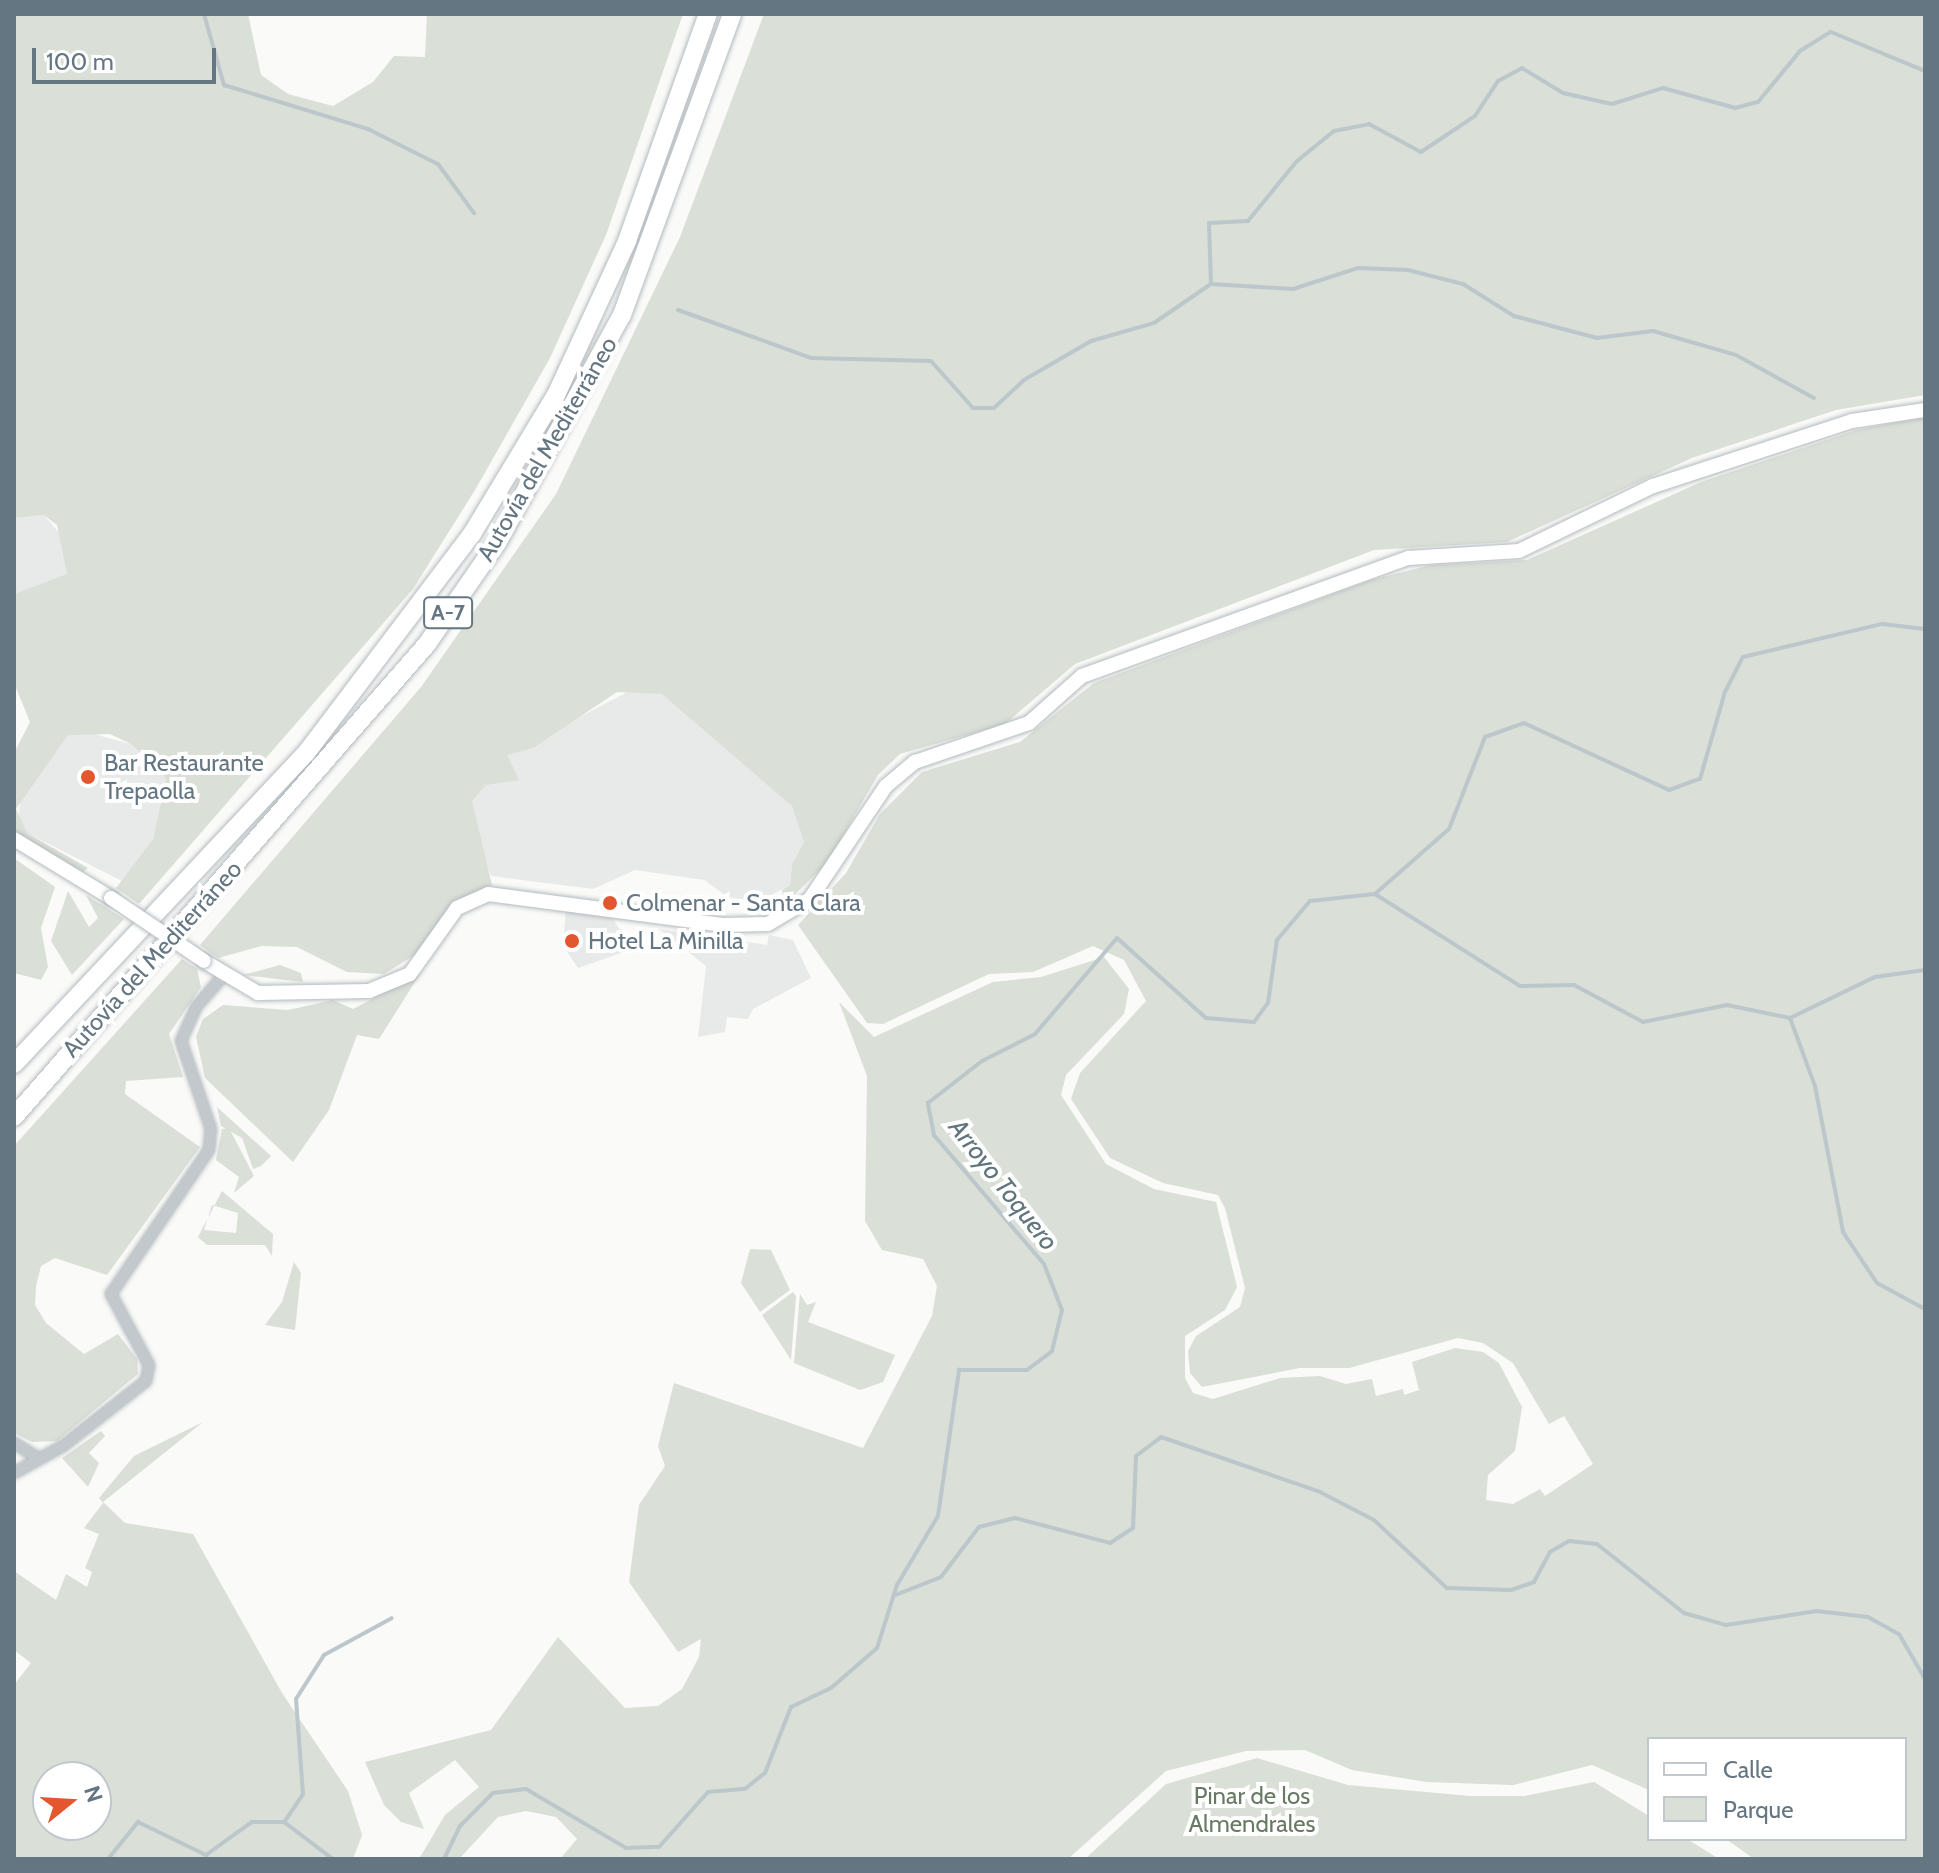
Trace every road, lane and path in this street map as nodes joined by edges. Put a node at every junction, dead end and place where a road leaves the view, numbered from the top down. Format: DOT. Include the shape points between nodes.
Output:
graph roads {
  1 [pos="708,14"];
  2 [pos="732,14"];
  3 [pos="1925,410"];
  4 [pos="14,839"];
  5 [pos="223,976"];
  6 [pos="14,1064"];
  7 [pos="14,1117"];
  8 [pos="14,1443"];
  9 [pos="36,1457"];
  10 [pos="14,1473"];
  1 -- 6 [label="highway, Autovía del Mediterráneo / A-7" via="627,241 556,395 472,534 307,752"];
  2 -- 7 [label="highway, Autovía del Mediterráneo / A-7" via="622,315 497,543 427,644"];
  3 -- 5 [label="main road" via="1852,421 1653,486 1519,551 1408,558 1082,676 1029,723 915,762 886,786 810,899 781,920 724,925 488,894 457,908 423,959 391,985 258,993"];
  4 -- 5 [label="main road, bridge"];
  5 -- 9 [label="street" via="196,1007 181,1041 211,1129 209,1150 111,1294 149,1365 146,1381 63,1446"];
  8 -- 9 [label="street"];
  9 -- 10 [label="street"];
}
